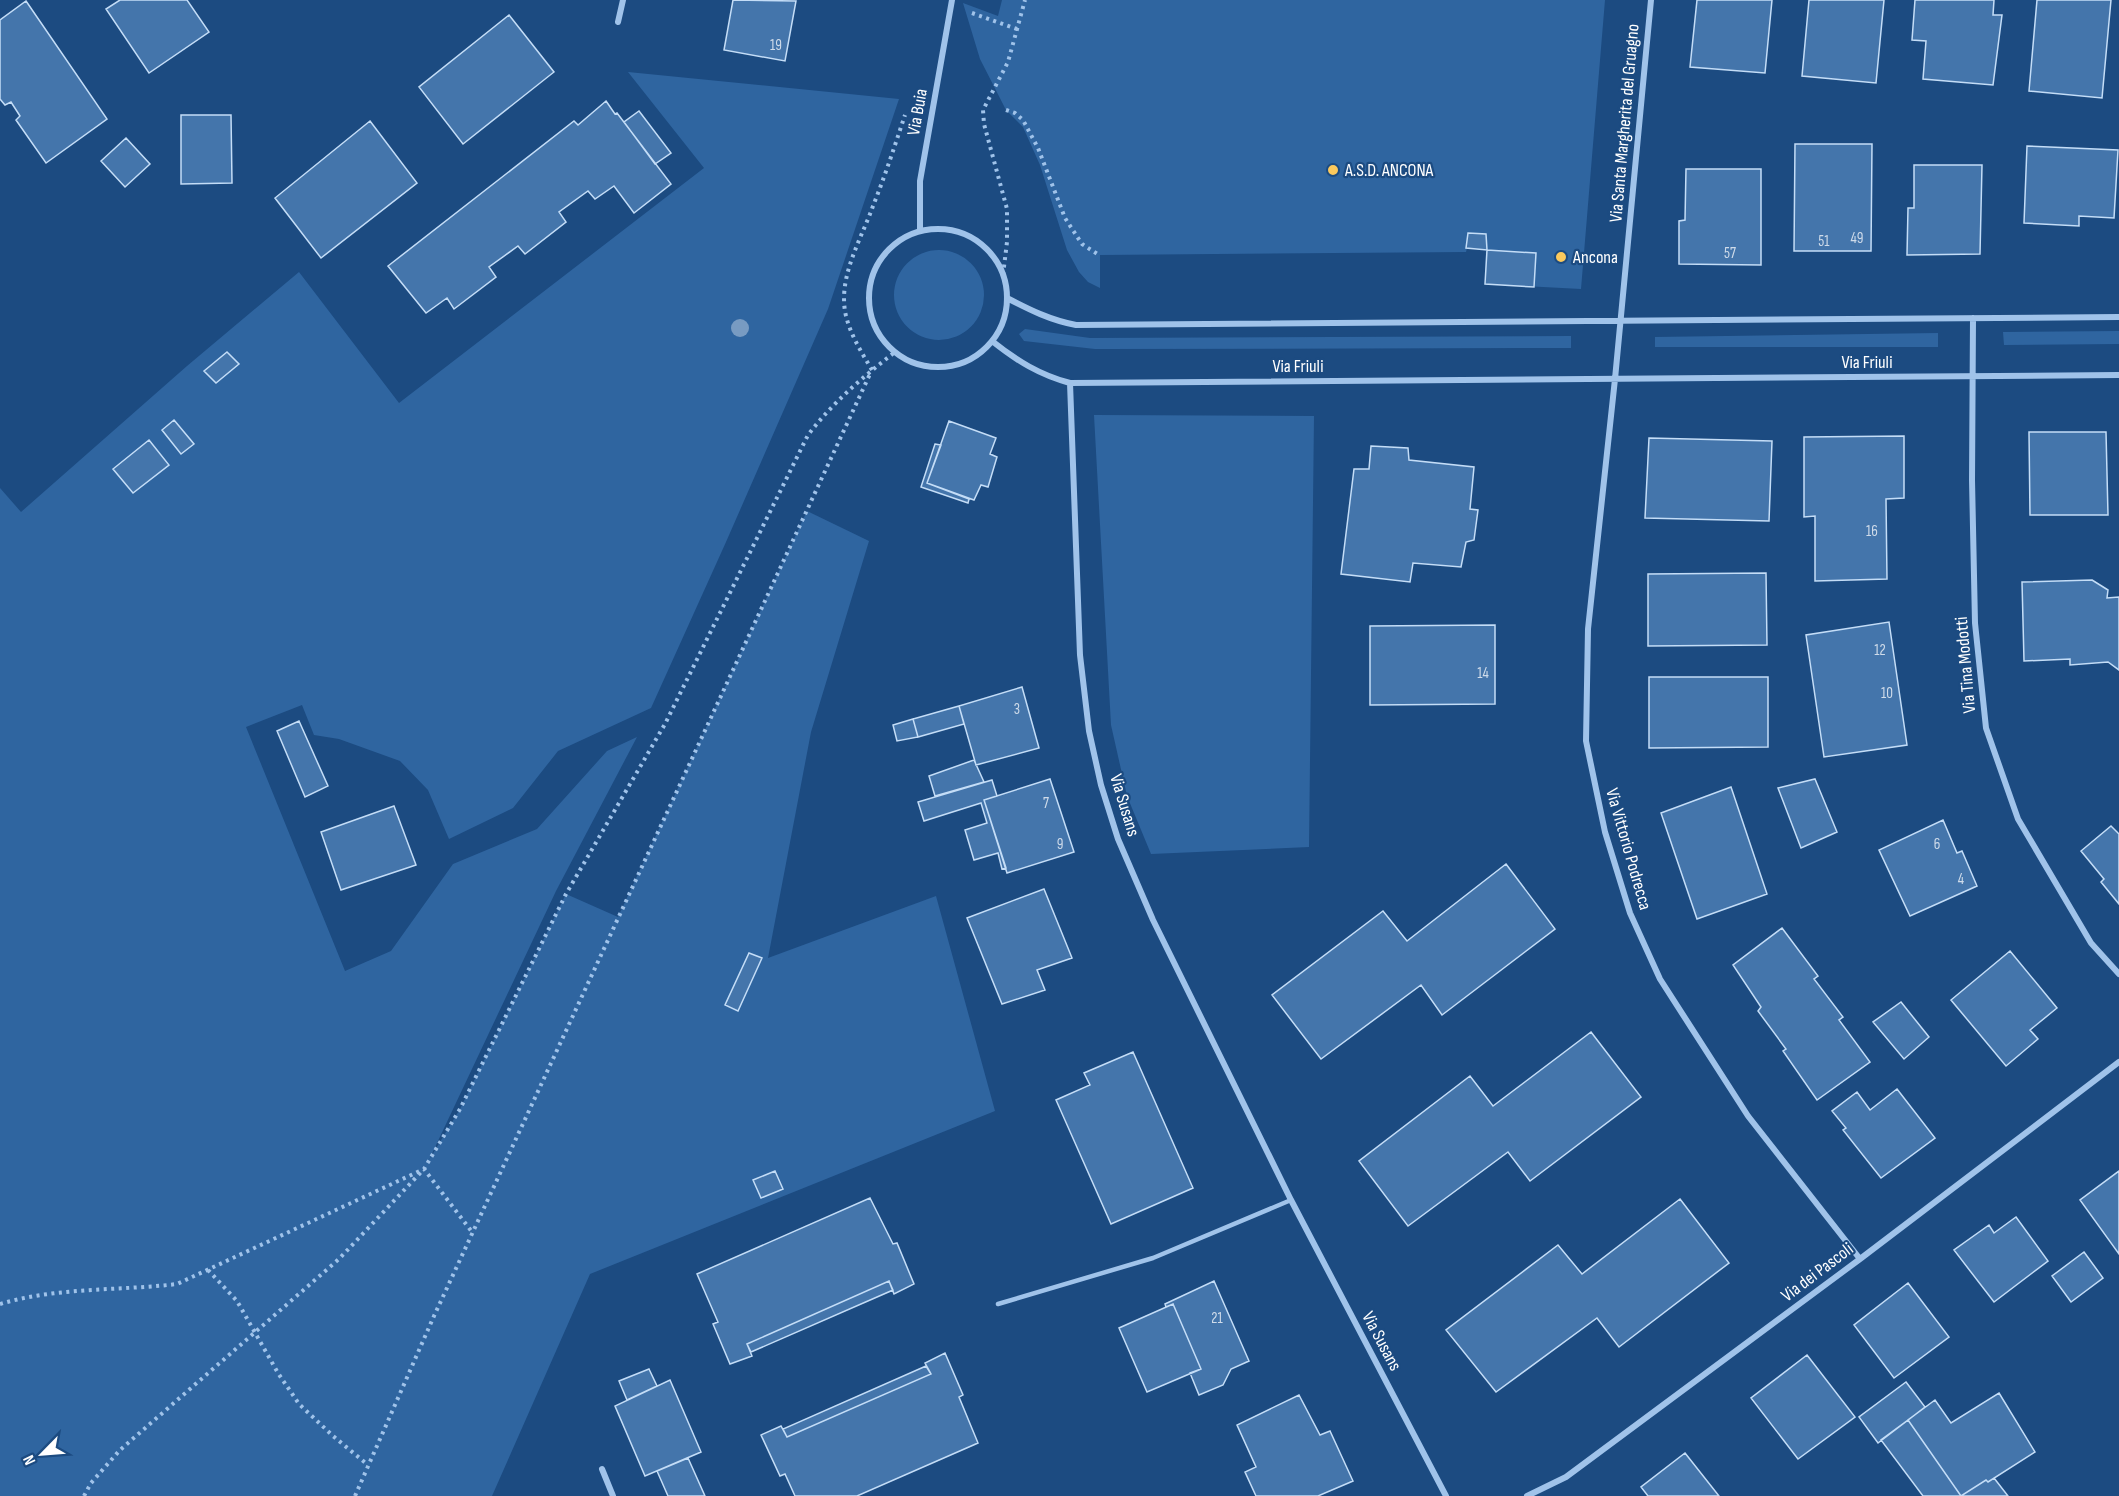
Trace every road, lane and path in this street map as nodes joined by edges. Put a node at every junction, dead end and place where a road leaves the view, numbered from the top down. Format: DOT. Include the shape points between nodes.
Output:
graph roads {
  1 [pos="623,0"];
  2 [pos="952,0"];
  3 [pos="1025,0"];
  4 [pos="1651,0"];
  5 [pos="996,21"];
  6 [pos="618,22"];
  7 [pos="1017,29"];
  8 [pos="909,105"];
  9 [pos="1006,110"];
  10 [pos="920,231"];
  11 [pos="1099,255"];
  12 [pos="1003,275"];
  13 [pos="1007,298"];
  14 [pos="2119,317"];
  15 [pos="1973,318"];
  16 [pos="1620,321"];
  17 [pos="992,341"];
  18 [pos="895,352"];
  19 [pos="872,370"];
  20 [pos="2119,375"];
  21 [pos="1973,376"];
  22 [pos="1615,379"];
  23 [pos="1070,383"];
  24 [pos="2119,974"];
  25 [pos="2119,1062"];
  26 [pos="424,1169"];
  27 [pos="1291,1200"];
  28 [pos="472,1233"];
  29 [pos="1860,1259"];
  30 [pos="208,1270"];
  31 [pos="0,1304"];
  32 [pos="998,1304"];
  33 [pos="255,1332"];
  34 [pos="368,1465"];
  35 [pos="602,1469"];
  36 [pos="84,1496"];
  37 [pos="355,1496"];
  38 [pos="613,1496"];
  39 [pos="1446,1496"];
  40 [pos="1527,1496"];
  1 -- 6 [label="street"];
  2 -- 10 [label="street, Via Buia" via="920,181"];
  3 -- 7 [label="path"];
  4 -- 16 [label="street, Via Santa Margherita del Gruagno"];
  5 -- 7 [label="path"];
  7 -- 12 [label="path" via="1008,62 983,110 1007,209"];
  8 -- 19 [label="path" via="849,264 845,315"];
  9 -- 11 [label="path" via="1023,120 1065,218 1082,244"];
  10 -- 12 [label="street" via="940,228 978,241 992,254"];
  10 -- 18 [label="street" via="900,240 884,254 873,273 869,294 872,316 880,336"];
  12 -- 13 [label="street"];
  13 -- 16 [label="street" via="1035,313 1076,325"];
  13 -- 17 [label="street" via="1005,313"];
  14 -- 15 [label="street"];
  15 -- 16 [label="street"];
  15 -- 21 [label="street, Via Tina Modotti"];
  16 -- 22 [label="street"];
  17 -- 18 [label="street" via="976,356 946,366 914,363"];
  17 -- 23 [label="street, Via Friuli" via="1026,367"];
  18 -- 19 [label="path"];
  19 -- 26 [label="path" via="843,394 808,435 665,724 566,894 460,1109"];
  19 -- 28 [label="path"];
  20 -- 21 [label="street, Via Friuli"];
  21 -- 22 [label="street, Via Friuli"];
  21 -- 24 [label="street, Via Tina Modotti" via="1975,623 1986,728 2018,819 2091,943"];
  22 -- 23 [label="street, Via Friuli"];
  22 -- 29 [label="street, Via Vittorio Podrecca" via="1588,640 1586,741 1605,832 1630,913 1660,979 1748,1116"];
  23 -- 27 [label="street, Via Susans" via="1080,655 1089,731 1101,785 1118,839 1153,920"];
  25 -- 29 [label="street, Via dei Pascoli"];
  26 -- 28 [label="path"];
  26 -- 30 [label="path"];
  26 -- 33 [label="path" via="339,1259"];
  27 -- 32 [label="lane" via="1153,1258"];
  27 -- 39 [label="street, Via Susans"];
  28 -- 34 [label="path"];
  29 -- 40 [label="street, Via dei Pascoli" via="1566,1478"];
  30 -- 31 [label="path" via="177,1284 77,1290"];
  30 -- 33 [label="path" via="237,1301"];
  33 -- 34 [label="path" via="299,1404"];
  33 -- 36 [label="path" via="120,1450"];
  34 -- 37 [label="path"];
  35 -- 38 [label="street"];
}
